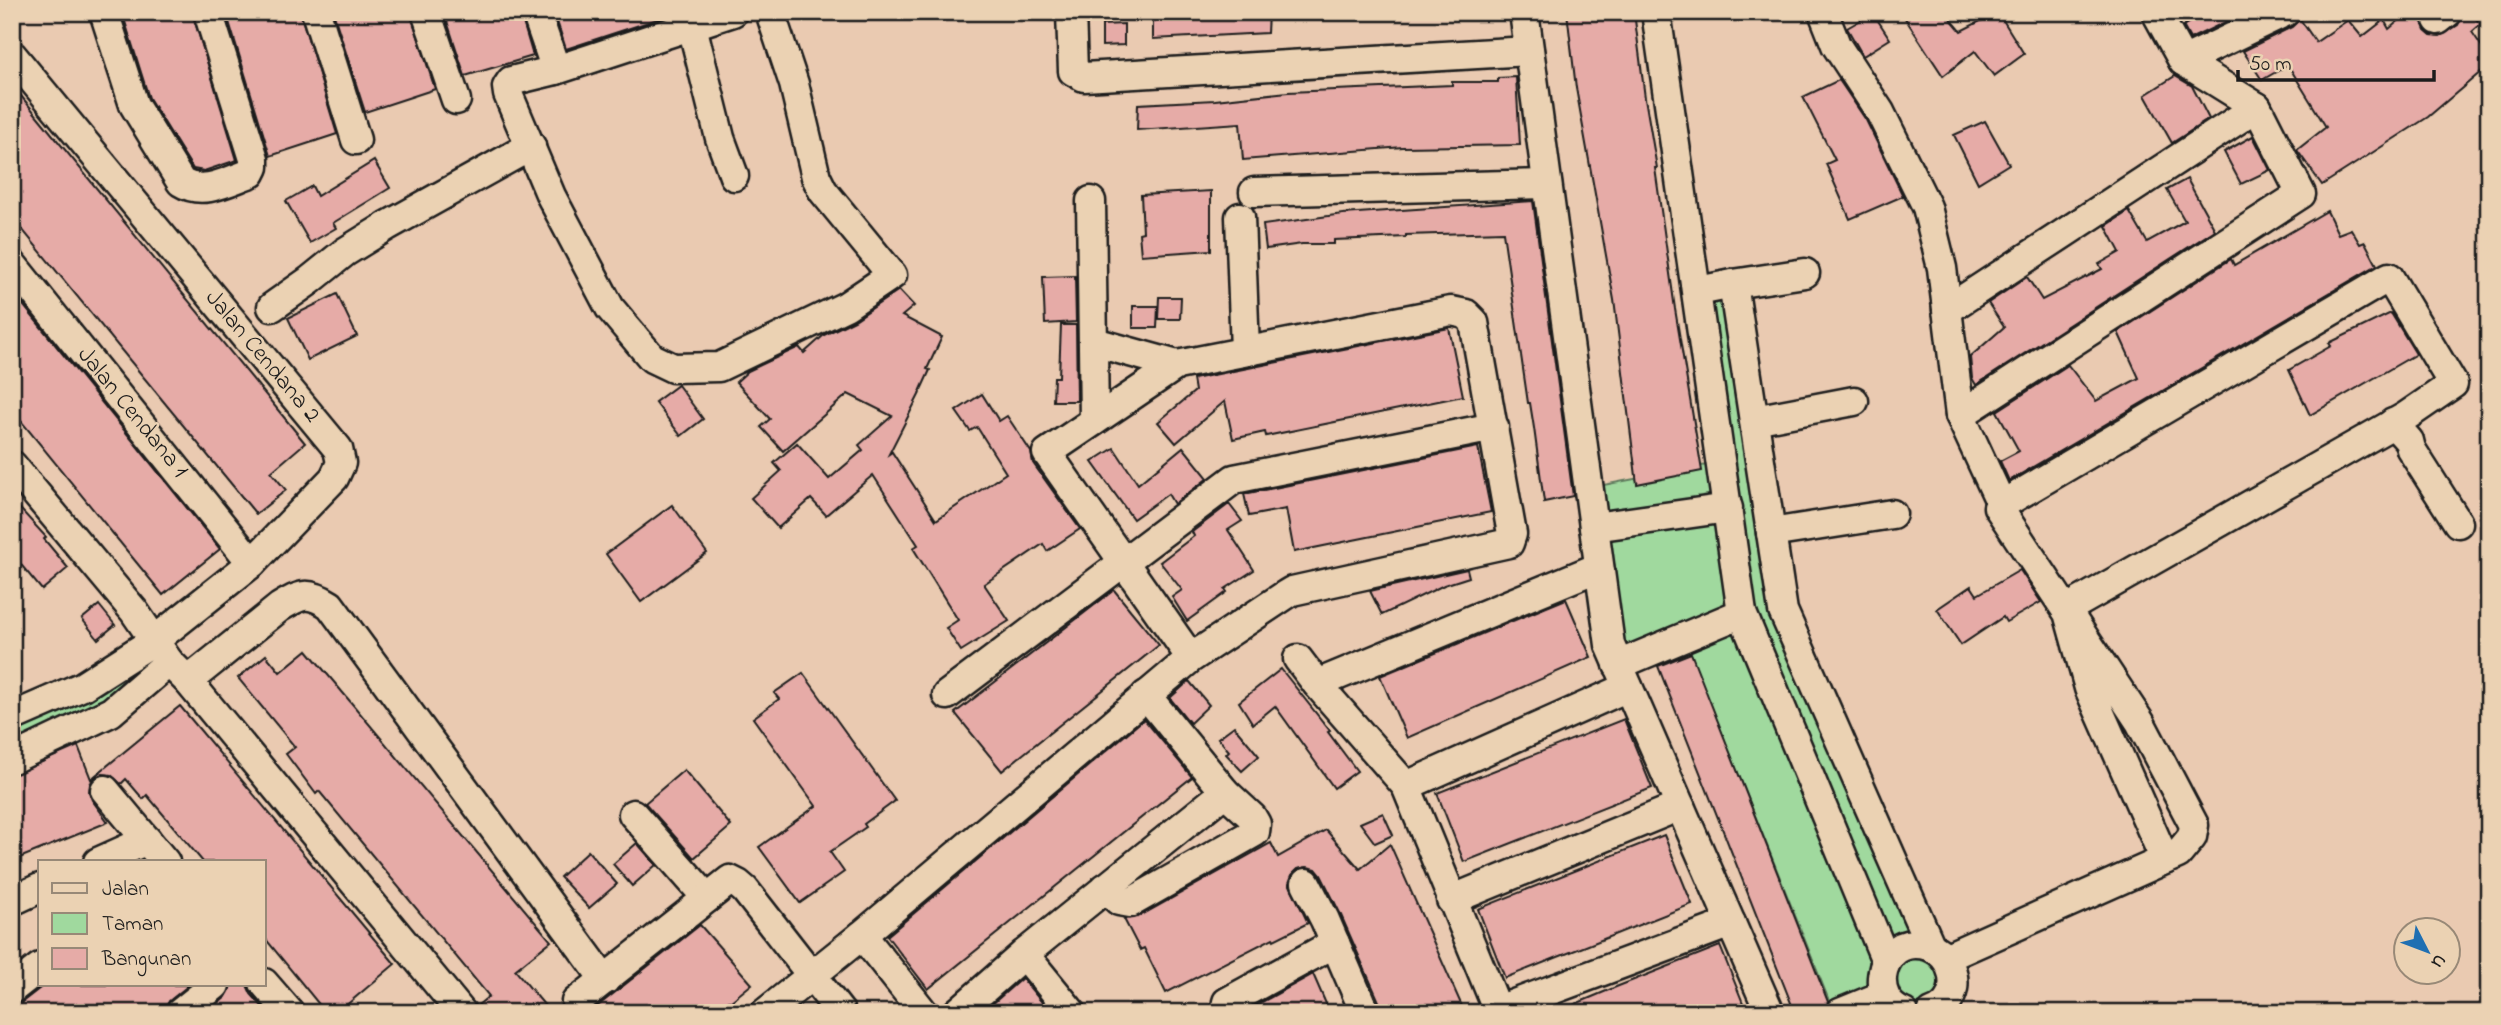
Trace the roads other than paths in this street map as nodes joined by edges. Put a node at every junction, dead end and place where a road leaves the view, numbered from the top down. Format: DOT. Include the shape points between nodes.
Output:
graph roads {
  1 [pos="104,12"];
  2 [pos="208,12"];
  3 [pos="316,12"];
  4 [pos="426,12"];
  5 [pos="536,12"];
  6 [pos="733,12"];
  7 [pos="770,12"];
  8 [pos="1071,12"];
  9 [pos="1524,12"];
  10 [pos="1656,12"];
  11 [pos="2156,12"];
  12 [pos="2285,12"];
  13 [pos="1832,15"];
  14 [pos="659,24"];
  15 [pos="692,26"];
  16 [pos="1529,51"];
  17 [pos="12,55"];
  18 [pos="2183,61"];
  19 [pos="556,70"];
  20 [pos="456,100"];
  21 [pos="2257,107"];
  22 [pos="356,140"];
  23 [pos="531,146"];
  24 [pos="734,176"];
  25 [pos="1547,184"];
  26 [pos="1091,201"];
  27 [pos="12,264"];
  28 [pos="1805,272"];
  29 [pos="1714,288"];
  30 [pos="272,306"];
  31 [pos="1947,310"];
  32 [pos="1094,342"];
  33 [pos="1245,351"];
  34 [pos="1177,365"];
  35 [pos="1854,401"];
  36 [pos="1960,415"];
  37 [pos="1094,421"];
  38 [pos="1754,421"];
  39 [pos="2393,423"];
  40 [pos="1494,427"];
  41 [pos="12,465"];
  42 [pos="1998,497"];
  43 [pos="1728,509"];
  44 [pos="1892,514"];
  45 [pos="2458,523"];
  46 [pos="1594,527"];
  47 [pos="1771,533"];
  48 [pos="1122,561"];
  49 [pos="252,563"];
  50 [pos="1599,567"];
  51 [pos="2067,609"];
  52 [pos="1742,613"];
  53 [pos="1191,658"];
  54 [pos="1298,659"];
  55 [pos="171,661"];
  56 [pos="1623,676"];
  57 [pos="1317,684"];
  58 [pos="947,695"];
  59 [pos="1146,695"];
  60 [pos="12,718"];
  61 [pos="12,759"];
  62 [pos="1405,786"];
  63 [pos="105,790"];
  64 [pos="1225,792"];
  65 [pos="1680,806"];
  66 [pos="633,814"];
  67 [pos="148,840"];
  68 [pos="103,860"];
  69 [pos="163,860"];
  70 [pos="2165,860"];
  71 [pos="1306,883"];
  72 [pos="1105,888"];
  73 [pos="38,889"];
  74 [pos="707,898"];
  75 [pos="1451,900"];
  76 [pos="12,901"];
  77 [pos="1731,923"];
  78 [pos="862,935"];
  79 [pos="1335,943"];
  80 [pos="1938,951"];
  81 [pos="1024,954"];
  82 [pos="1886,961"];
  83 [pos="38,969"];
  84 [pos="810,976"];
  85 [pos="605,980"];
  86 [pos="266,985"];
  87 [pos="214,986"];
  88 [pos="12,989"];
  89 [pos="576,1002"];
  90 [pos="1894,1004"];
  91 [pos="1947,1007"];
  92 [pos="453,1010"];
  93 [pos="1499,1012"];
  94 [pos="180,1013"];
  95 [pos="290,1013"];
  96 [pos="765,1013"];
  97 [pos="841,1013"];
  98 [pos="924,1013"];
  99 [pos="957,1013"];
  100 [pos="1072,1013"];
  101 [pos="1225,1013"];
  102 [pos="1365,1013"];
  103 [pos="1770,1013"];
  104 [pos="1840,1013"];
  1 -- 2 [label="street" via="134,105 181,183 201,189 251,173 254,167"];
  3 -- 22 [label="street"];
  4 -- 20 [label="street"];
  5 -- 19 [label="street"];
  6 -- 15 [label="street"];
  7 -- 23 [label="street" via="794,84 816,177 892,275 846,306 719,367 673,368 652,358 610,307 551,196"];
  8 -- 16 [label="street" via="1073,71 1084,77"];
  9 -- 16 [label="street"];
  10 -- 29 [label="street"];
  11 -- 18 [label="street"];
  12 -- 18 [label="street"];
  13 -- 31 [label="street" via="1836,45 1880,112 1927,208"];
  14 -- 15 [label="street"];
  14 -- 19 [label="street"];
  15 -- 24 [label="street"];
  16 -- 25 [label="street"];
  17 -- 49 [label="street, Jalan Cendana 2" via="338,449 341,463 334,478"];
  18 -- 21 [label="street"];
  19 -- 23 [label="street" via="511,81 507,87"];
  21 -- 31 [label="street"];
  21 -- 36 [label="street" via="2301,194"];
  23 -- 30 [label="street" via="356,245"];
  25 -- 33 [label="street" via="1247,205"];
  25 -- 46 [label="street"];
  26 -- 32 [label="street"];
  27 -- 49 [label="street, Jalan Cendana 1"];
  28 -- 29 [label="street"];
  29 -- 38 [label="street"];
  29 -- 43 [label="street"];
  31 -- 36 [label="street"];
  32 -- 34 [label="street"];
  32 -- 37 [label="street"];
  33 -- 34 [label="street"];
  33 -- 40 [label="street" via="1451,311 1466,314 1474,322"];
  34 -- 37 [label="street"];
  35 -- 38 [label="street"];
  36 -- 42 [label="street"];
  37 -- 48 [label="street" via="1047,453"];
  38 -- 47 [label="street"];
  39 -- 45 [label="street" via="2409,441"];
  39 -- 51 [label="street"];
  39 -- 51 [label="street" via="2453,384 2389,276 1998,507"];
  40 -- 48 [label="street" via="1241,476"];
  40 -- 53 [label="street" via="1512,534 1509,543 1292,591"];
  41 -- 55 [label="street"];
  43 -- 46 [label="street"];
  43 -- 52 [label="street"];
  44 -- 47 [label="street"];
  46 -- 50 [label="street"];
  47 -- 80 [label="street" via="1783,611"];
  48 -- 53 [label="street"];
  48 -- 58 [label="street"];
  49 -- 55 [label="street, Jalan Cendana 2"];
  50 -- 56 [label="street" via="1610,645"];
  50 -- 57 [label="street"];
  51 -- 70 [label="street" via="2089,688"];
  51 -- 70 [label="street" via="2155,748 2194,825 2186,847"];
  52 -- 56 [label="street"];
  52 -- 82 [label="street"];
  53 -- 59 [label="street"];
  54 -- 57 [label="street"];
  55 -- 60 [label="street" via="83,686"];
  55 -- 61 [label="street" via="111,712"];
  55 -- 85 [label="street" via="305,594 330,605"];
  55 -- 92 [label="street"];
  56 -- 62 [label="street"];
  56 -- 65 [label="street"];
  57 -- 62 [label="street"];
  59 -- 64 [label="street"];
  59 -- 78 [label="street"];
  62 -- 75 [label="street"];
  63 -- 67 [label="street"];
  64 -- 72 [label="street"];
  64 -- 72 [label="street" via="1252,817 1255,832 1130,903 1119,901"];
  65 -- 75 [label="street"];
  65 -- 77 [label="street"];
  66 -- 74 [label="street"];
  67 -- 68 [label="street"];
  67 -- 69 [label="street"];
  70 -- 80 [label="street"];
  71 -- 79 [label="street"];
  72 -- 81 [label="street"];
  73 -- 76 [label="street"];
  74 -- 84 [label="street" via="730,880 738,884"];
  74 -- 85 [label="street"];
  75 -- 93 [label="street"];
  77 -- 93 [label="street"];
  77 -- 103 [label="street"];
  78 -- 84 [label="street"];
  78 -- 98 [label="street"];
  79 -- 101 [label="street" via="1227,1002"];
  79 -- 102 [label="street"];
  80 -- 82 [label="street" via="1912,943"];
  80 -- 91 [label="street" via="1954,976"];
  81 -- 99 [label="street"];
  81 -- 100 [label="street"];
  82 -- 90 [label="street" via="1880,980"];
  83 -- 88 [label="street"];
  84 -- 96 [label="street"];
  84 -- 97 [label="street"];
  85 -- 89 [label="street"];
  86 -- 95 [label="street"];
  87 -- 94 [label="street"];
  90 -- 104 [label="street"];
}
